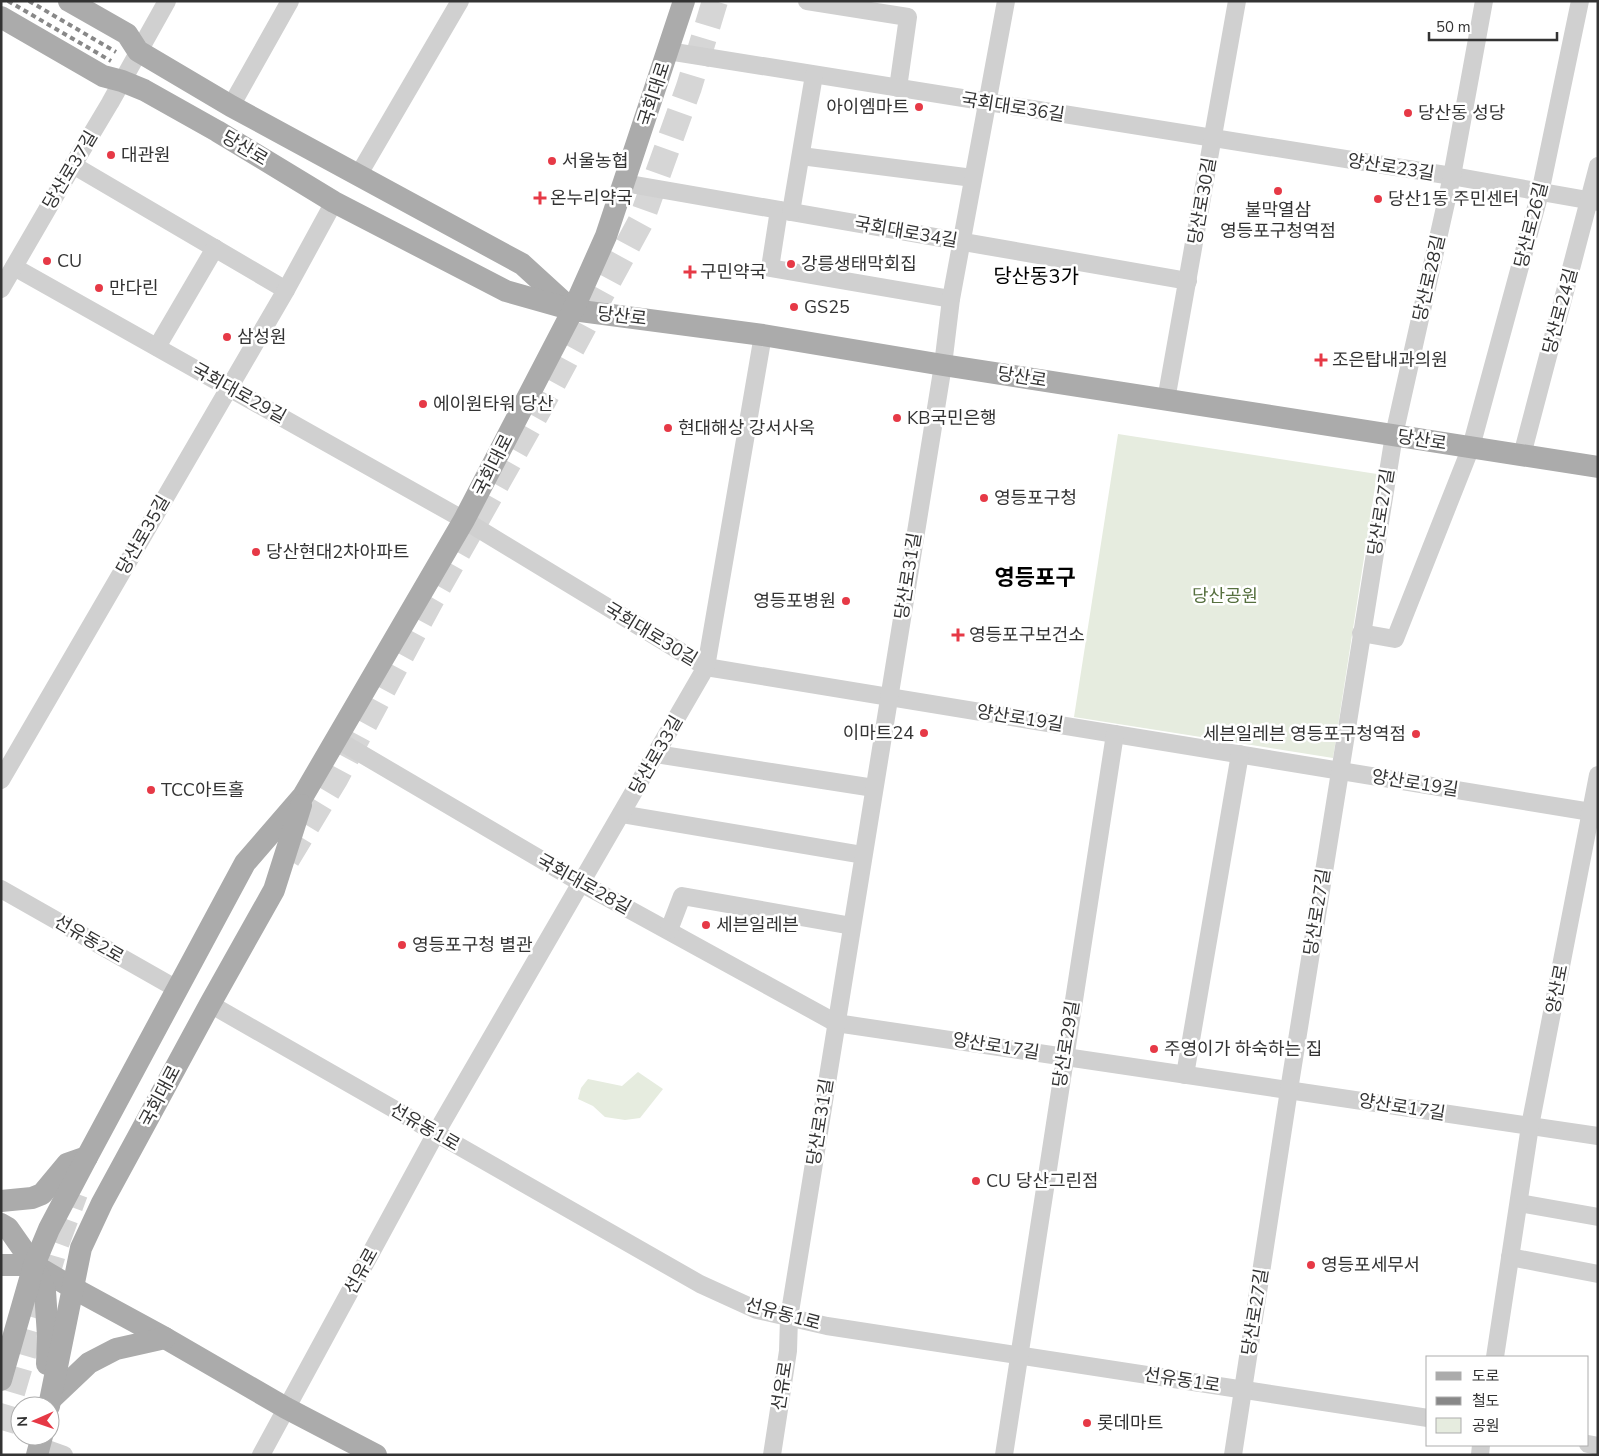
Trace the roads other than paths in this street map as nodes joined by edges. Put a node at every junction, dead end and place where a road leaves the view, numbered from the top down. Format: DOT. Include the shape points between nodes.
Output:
graph roads {
  1 [pos="69,1"];
  2 [pos="167,1"];
  3 [pos="290,1"];
  4 [pos="460,1"];
  5 [pos="684,1"];
  6 [pos="807,1"];
  7 [pos="1006,1"];
  8 [pos="1237,1"];
  9 [pos="1484,1"];
  10 [pos="1580,1"];
  11 [pos="1,17"];
  12 [pos="138,51"];
  13 [pos="668,51"];
  14 [pos="814,75"];
  15 [pos="122,81"];
  16 [pos="898,88"];
  17 [pos="987,102"];
  18 [pos="238,110"];
  19 [pos="210,127"];
  20 [pos="1213,139"];
  21 [pos="801,156"];
  22 [pos="73,165"];
  23 [pos="1598,166"];
  24 [pos="359,174"];
  25 [pos="1452,176"];
  26 [pos="973,178"];
  27 [pos="624,183"];
  28 [pos="1540,193"];
  29 [pos="1593,201"];
  30 [pos="334,202"];
  31 [pos="785,211"];
  32 [pos="961,241"];
  33 [pos="215,248"];
  34 [pos="14,267"];
  35 [pos="1188,281"];
  36 [pos="1,289"];
  37 [pos="286,290"];
  38 [pos="951,299"];
  39 [pos="573,310"];
  40 [pos="763,335"];
  41 [pos="157,347"];
  42 [pos="943,365"];
  43 [pos="229,388"];
  44 [pos="1166,400"];
  45 [pos="1394,435"];
  46 [pos="1471,447"];
  47 [pos="1522,455"];
  48 [pos="1598,467"];
  49 [pos="464,520"];
  50 [pos="1361,633"];
  51 [pos="706,667"];
  52 [pos="888,697"];
  53 [pos="1115,734"];
  54 [pos="336,739"];
  55 [pos="656,754"];
  56 [pos="1240,754"];
  57 [pos="1340,770"];
  58 [pos="1598,775"];
  59 [pos="1,780"];
  60 [pos="874,788"];
  61 [pos="303,796"];
  62 [pos="1591,812"];
  63 [pos="621,814"];
  64 [pos="1591,847"];
  65 [pos="863,855"];
  66 [pos="581,883"];
  67 [pos="1,889"];
  68 [pos="852,926"];
  69 [pos="669,930"];
  70 [pos="177,990"];
  71 [pos="210,1004"];
  72 [pos="836,1022"];
  73 [pos="1064,1057"];
  74 [pos="1185,1075"];
  75 [pos="1289,1090"];
  76 [pos="1530,1126"];
  77 [pos="436,1133"];
  78 [pos="1598,1136"];
  79 [pos="87,1157"];
  80 [pos="72,1188"];
  81 [pos="1,1201"];
  82 [pos="1519,1203"];
  83 [pos="102,1204"];
  84 [pos="1598,1217"];
  85 [pos="1,1224"];
  86 [pos="1510,1257"];
  87 [pos="1,1265"];
  88 [pos="34,1265"];
  89 [pos="1598,1274"];
  90 [pos="73,1288"];
  91 [pos="789,1318"];
  92 [pos="165,1338"];
  93 [pos="1020,1355"];
  94 [pos="1495,1356"];
  95 [pos="1,1380"];
  96 [pos="1243,1390"];
  97 [pos="48,1396"];
  98 [pos="50,1396"];
  99 [pos="56,1396"];
  100 [pos="286,1408"];
  101 [pos="1426,1418"];
  102 [pos="39,1446"];
  103 [pos="64,1455"];
  104 [pos="261,1455"];
  105 [pos="376,1455"];
  106 [pos="772,1455"];
  107 [pos="1004,1455"];
  108 [pos="1233,1455"];
  1 -- 12 [label="main road, 당산로" via="127,34"];
  2 -- 12 [label="street, 당산로37길"];
  3 -- 18 [label="street, 당산로"];
  4 -- 24 [label="street"];
  5 -- 13 [label="main road, 국회대로"];
  6 -- 16 [label="street" via="908,17"];
  7 -- 17 [label="street, 당산로31길"];
  8 -- 20 [label="street, 당산로30길"];
  9 -- 25 [label="street, 당산로28길"];
  10 -- 28 [label="street, 당산로26길"];
  11 -- 15 [label="main road, 당산로" via="103,76"];
  12 -- 15 [label="street, 당산로37길"];
  12 -- 18 [label="main road, 당산로"];
  13 -- 14 [label="street, 국회대로36길"];
  13 -- 27 [label="main road, 국회대로"];
  14 -- 16 [label="street, 국회대로36길"];
  14 -- 21 [label="street"];
  15 -- 19 [label="main road, 당산로"];
  15 -- 22 [label="street, 당산로37길"];
  16 -- 17 [label="street, 국회대로36길"];
  17 -- 20 [label="street, 국회대로36길"];
  17 -- 26 [label="street, 당산로31길"];
  18 -- 19 [label="main road" via="214,103 202,104 196,109"];
  18 -- 24 [label="main road, 당산로"];
  19 -- 30 [label="main road, 당산로"];
  20 -- 25 [label="street, 양산로23길"];
  20 -- 35 [label="street, 당산로30길"];
  21 -- 26 [label="street"];
  21 -- 31 [label="street"];
  22 -- 33 [label="street"];
  22 -- 34 [label="street, 당산로37길"];
  23 -- 29 [label="street, 당산로24길"];
  24 -- 39 [label="main road, 당산로" via="522,264"];
  25 -- 28 [label="street, 양산로23길"];
  25 -- 45 [label="street, 당산로28길"];
  26 -- 32 [label="street, 당산로31길"];
  27 -- 31 [label="street, 국회대로34길"];
  27 -- 39 [label="main road, 국회대로" via="606,236"];
  28 -- 29 [label="street, 양산로23길"];
  28 -- 46 [label="street, 당산로26길"];
  29 -- 47 [label="street, 당산로24길"];
  30 -- 37 [label="street, 당산로35길"];
  30 -- 39 [label="main road, 당산로" via="506,291"];
  31 -- 32 [label="street, 국회대로34길"];
  31 -- 38 [label="street" via="770,268"];
  32 -- 35 [label="street, 국회대로34길"];
  32 -- 38 [label="street, 당산로31길"];
  33 -- 37 [label="street"];
  33 -- 41 [label="street"];
  34 -- 36 [label="street, 당산로37길"];
  34 -- 41 [label="street, 국회대로29길"];
  35 -- 44 [label="street, 당산로30길"];
  37 -- 43 [label="street, 당산로35길"];
  38 -- 42 [label="street, 당산로31길"];
  39 -- 40 [label="main road, 당산로"];
  39 -- 49 [label="main road, 국회대로"];
  40 -- 42 [label="main road, 당산로"];
  40 -- 51 [label="street, 당산로33길"];
  41 -- 43 [label="street, 국회대로29길"];
  42 -- 44 [label="main road, 당산로"];
  42 -- 52 [label="street, 당산로31길"];
  43 -- 49 [label="street, 국회대로29길"];
  43 -- 59 [label="street, 당산로35길"];
  44 -- 45 [label="main road, 당산로"];
  45 -- 46 [label="main road, 당산로"];
  45 -- 50 [label="street, 당산로27길"];
  46 -- 47 [label="main road, 당산로"];
  46 -- 50 [label="street, 당산로" via="1395,639"];
  47 -- 48 [label="main road, 당산로"];
  49 -- 51 [label="street, 국회대로30길"];
  49 -- 54 [label="main road, 국회대로"];
  50 -- 57 [label="street, 당산로27길"];
  51 -- 52 [label="street, 국회대로30길"];
  51 -- 55 [label="street, 당산로33길"];
  52 -- 53 [label="street, 양산로19길"];
  52 -- 60 [label="street, 당산로31길"];
  53 -- 56 [label="street, 양산로19길"];
  53 -- 73 [label="street, 당산로29길"];
  54 -- 61 [label="main road, 국회대로"];
  54 -- 66 [label="street, 국회대로28길"];
  55 -- 60 [label="street"];
  55 -- 63 [label="street, 당산로33길"];
  56 -- 57 [label="street, 양산로19길"];
  56 -- 74 [label="street"];
  57 -- 62 [label="street, 양산로19길"];
  57 -- 75 [label="street, 당산로27길"];
  58 -- 62 [label="street, 양산로"];
  60 -- 65 [label="street, 당산로31길"];
  61 -- 70 [label="main road, 국회대로" via="245,863"];
  61 -- 71 [label="main road, 국회대로" via="274,890"];
  62 -- 64 [label="street, 양산로"];
  63 -- 65 [label="street"];
  63 -- 66 [label="street, 당산로33길"];
  64 -- 76 [label="street, 양산로"];
  65 -- 68 [label="street, 당산로31길"];
  66 -- 69 [label="street, 국회대로28길"];
  66 -- 77 [label="street, 당산로33길"];
  67 -- 70 [label="street, 선유동2로"];
  68 -- 69 [label="street" via="682,896"];
  68 -- 72 [label="street, 당산로31길"];
  69 -- 72 [label="street, 국회대로28길"];
  70 -- 79 [label="main road, 국회대로"];
  71 -- 77 [label="street, 선유동1로"];
  71 -- 83 [label="main road, 국회대로"];
  72 -- 73 [label="street, 양산로17길"];
  72 -- 91 [label="street, 당산로31길"];
  73 -- 74 [label="street, 양산로17길"];
  73 -- 93 [label="street, 당산로29길"];
  74 -- 75 [label="street, 양산로17길"];
  75 -- 76 [label="street, 양산로17길"];
  75 -- 96 [label="street, 당산로27길"];
  76 -- 78 [label="street, 양산로17길"];
  76 -- 82 [label="street, 양산로"];
  77 -- 91 [label="street, 선유동1로" via="700,1284 757,1310"];
  77 -- 100 [label="street, 선유로"];
  79 -- 80 [label="main road, 국회대로"];
  79 -- 81 [label="main road" via="67,1164 42,1194"];
  80 -- 83 [label="main road" via="71,1198 78,1210 85,1213"];
  80 -- 88 [label="main road, 국회대로"];
  82 -- 84 [label="street"];
  82 -- 86 [label="street, 양산로"];
  83 -- 90 [label="main road, 국회대로" via="82,1248"];
  85 -- 88 [label="main road" via="8,1228"];
  86 -- 89 [label="street"];
  86 -- 94 [label="street, 양산로"];
  87 -- 88 [label="main road"];
  88 -- 90 [label="main road"];
  88 -- 95 [label="main road, 국회대로"];
  88 -- 97 [label="main road" via="44,1291"];
  90 -- 92 [label="main road"];
  90 -- 98 [label="main road, 국회대로"];
  91 -- 93 [label="street, 선유동1로"];
  91 -- 106 [label="street, 선유로" via="788,1352"];
  92 -- 99 [label="main road" via="116,1350 89,1363"];
  92 -- 100 [label="main road"];
  93 -- 96 [label="street, 선유동1로"];
  93 -- 107 [label="street"];
  96 -- 101 [label="street, 선유동1로"];
  96 -- 108 [label="street"];
  100 -- 104 [label="street, 선유로"];
  100 -- 105 [label="main road"];
  102 -- 103 [label="street"];
}
